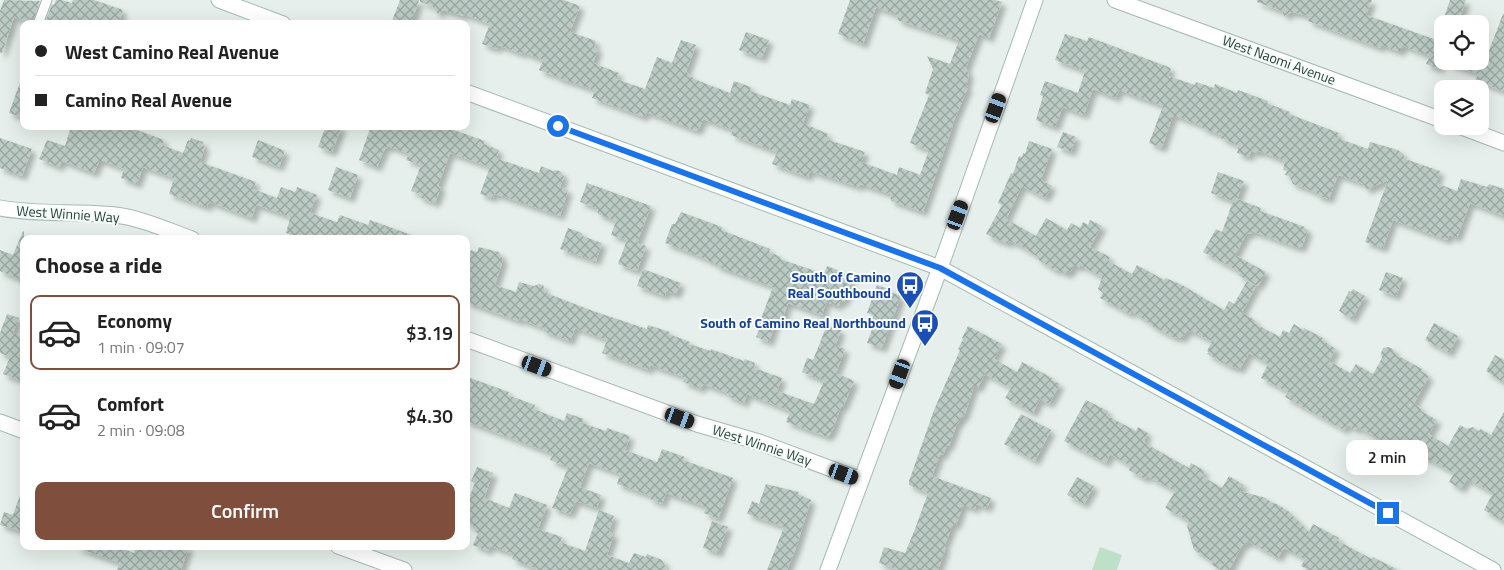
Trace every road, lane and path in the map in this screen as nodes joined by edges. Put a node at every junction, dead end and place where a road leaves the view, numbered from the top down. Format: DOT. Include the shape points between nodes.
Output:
graph roads {
  1 [pos="47,0"];
  2 [pos="219,0"];
  3 [pos="1035,0"];
  4 [pos="1115,0"];
  5 [pos="40,20"];
  6 [pos="272,20"];
  7 [pos="470,93"];
  8 [pos="1434,117"];
  9 [pos="1483,135"];
  10 [pos="1504,143"];
  11 [pos="0,208"];
  12 [pos="181,235"];
  13 [pos="940,268"];
  14 [pos="470,341"];
  15 [pos="0,422"];
  16 [pos="20,430"];
  17 [pos="860,480"];
  18 [pos="349,550"];
  19 [pos="404,570"];
  20 [pos="828,570"];
  21 [pos="1492,570"];
  1 -- 5 [label="lane"];
  2 -- 6 [label="street"];
  3 -- 13 [label="street"];
  4 -- 8 [label="street, West Naomi Avenue"];
  7 -- 13 [label="street"];
  9 -- 10 [label="street"];
  11 -- 12 [label="street, West Winnie Way" via="20,212 116,215"];
  13 -- 17 [label="street"];
  13 -- 21 [label="street"];
  14 -- 17 [label="street, West Winnie Way"];
  15 -- 16 [label="street"];
  17 -- 20 [label="street"];
  18 -- 19 [label="street"];
}
